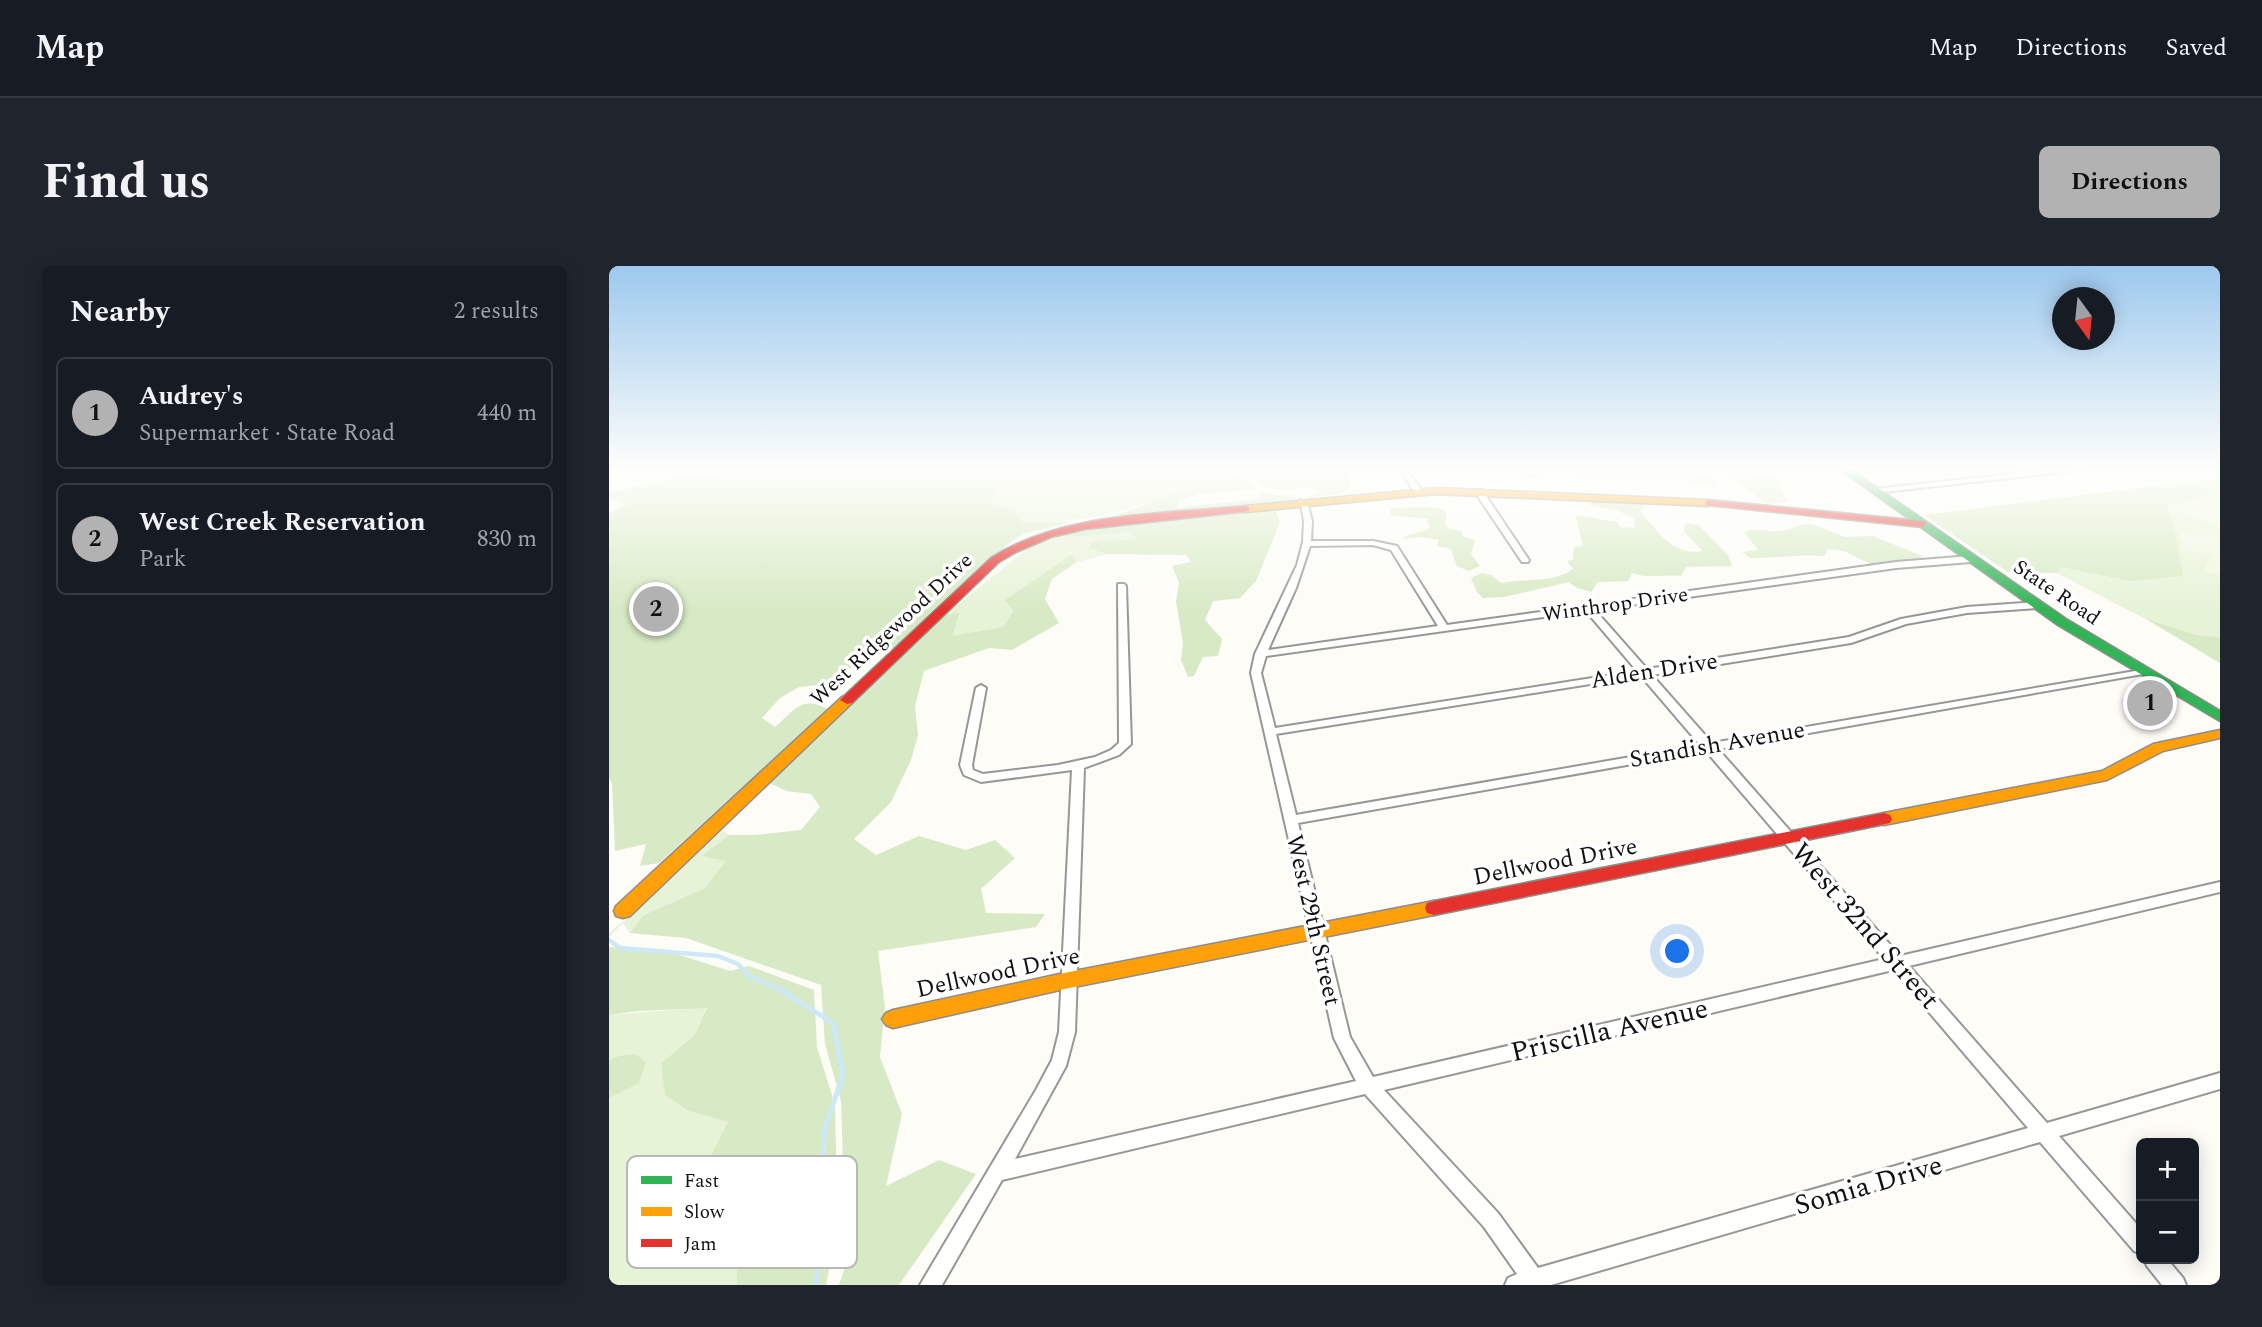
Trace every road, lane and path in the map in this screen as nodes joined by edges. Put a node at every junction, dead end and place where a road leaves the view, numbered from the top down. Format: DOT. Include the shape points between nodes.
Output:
graph roads {
  1 [pos="1179,516"];
  2 [pos="1308,516"];
  3 [pos="1495,516"];
  4 [pos="1836,516"];
  5 [pos="1910,516"];
  6 [pos="1922,524"];
  7 [pos="1306,544"];
  8 [pos="1972,559"];
  9 [pos="1525,560"];
  10 [pos="1121,586"];
  11 [pos="2036,604"];
  12 [pos="1588,608"];
  13 [pos="1444,628"];
  14 [pos="1260,654"];
  15 [pos="1643,671"];
  16 [pos="2143,671"];
  17 [pos="981,688"];
  18 [pos="2220,717"];
  19 [pos="1269,732"];
  20 [pos="2220,734"];
  21 [pos="1707,745"];
  22 [pos="1078,764"];
  23 [pos="1291,820"];
  24 [pos="1789,837"];
  25 [pos="2220,887"];
  26 [pos="623,911"];
  27 [pos="1316,932"];
  28 [pos="1897,961"];
  29 [pos="1069,980"];
  30 [pos="893,1019"];
  31 [pos="2220,1081"];
  32 [pos="1368,1085"];
  33 [pos="2046,1132"];
  34 [pos="999,1172"];
  35 [pos="2136,1238"];
  36 [pos="2158,1264"];
  37 [pos="1536,1282"];
  38 [pos="930,1285"];
  39 [pos="1515,1285"];
  40 [pos="2176,1285"];
  1 -- 26 [label="street, West Ridgewood Drive" via="1075,527 1009,550"];
  2 -- 7 [label="street, West 29th Street"];
  3 -- 9 [label="street"];
  4 -- 6 [label="street, West Ridgewood Drive"];
  5 -- 6 [label="street, State Road"];
  6 -- 8 [label="street, State Road"];
  7 -- 13 [label="street" via="1373,543 1394,548"];
  7 -- 14 [label="street, West 29th Street" via="1285,607"];
  8 -- 11 [label="street, State Road"];
  8 -- 12 [label="street, Winthrop Drive" via="1896,565"];
  10 -- 22 [label="street" via="1125,744 1107,759"];
  11 -- 15 [label="street, Alden Drive" via="1955,612 1904,621 1851,640"];
  11 -- 16 [label="street, State Road"];
  12 -- 13 [label="street, Winthrop Drive"];
  12 -- 15 [label="street, West 32nd Street"];
  13 -- 14 [label="street, Winthrop Drive"];
  14 -- 19 [label="street, West 29th Street" via="1256,673"];
  15 -- 19 [label="street, Alden Drive"];
  15 -- 21 [label="street, West 32nd Street"];
  16 -- 18 [label="street, State Road"];
  16 -- 21 [label="street, Standish Avenue"];
  17 -- 22 [label="street" via="968,772 981,778"];
  19 -- 23 [label="street, West 29th Street"];
  20 -- 24 [label="street, Dellwood Drive" via="2158,747 2107,775"];
  21 -- 23 [label="street, Standish Avenue"];
  21 -- 24 [label="street, West 32nd Street"];
  22 -- 29 [label="street"];
  23 -- 27 [label="street, West 29th Street"];
  24 -- 27 [label="street, Dellwood Drive"];
  24 -- 28 [label="street, West 32nd Street"];
  25 -- 28 [label="street, Priscilla Avenue"];
  27 -- 29 [label="street, Dellwood Drive"];
  27 -- 32 [label="street, West 29th Street" via="1342,1038"];
  28 -- 32 [label="street, Priscilla Avenue"];
  28 -- 33 [label="street, West 32nd Street"];
  29 -- 30 [label="street, Dellwood Drive"];
  29 -- 34 [label="street" via="1061,1061"];
  31 -- 33 [label="street, Somia Drive"];
  32 -- 34 [label="street, Priscilla Avenue"];
  32 -- 37 [label="street, West 29th Street" via="1491,1220"];
  33 -- 35 [label="street, West 32nd Street"];
  33 -- 37 [label="street, Somia Drive"];
  34 -- 38 [label="street"];
  36 -- 40 [label="street"];
  37 -- 39 [label="street, Somia Drive"];
}
